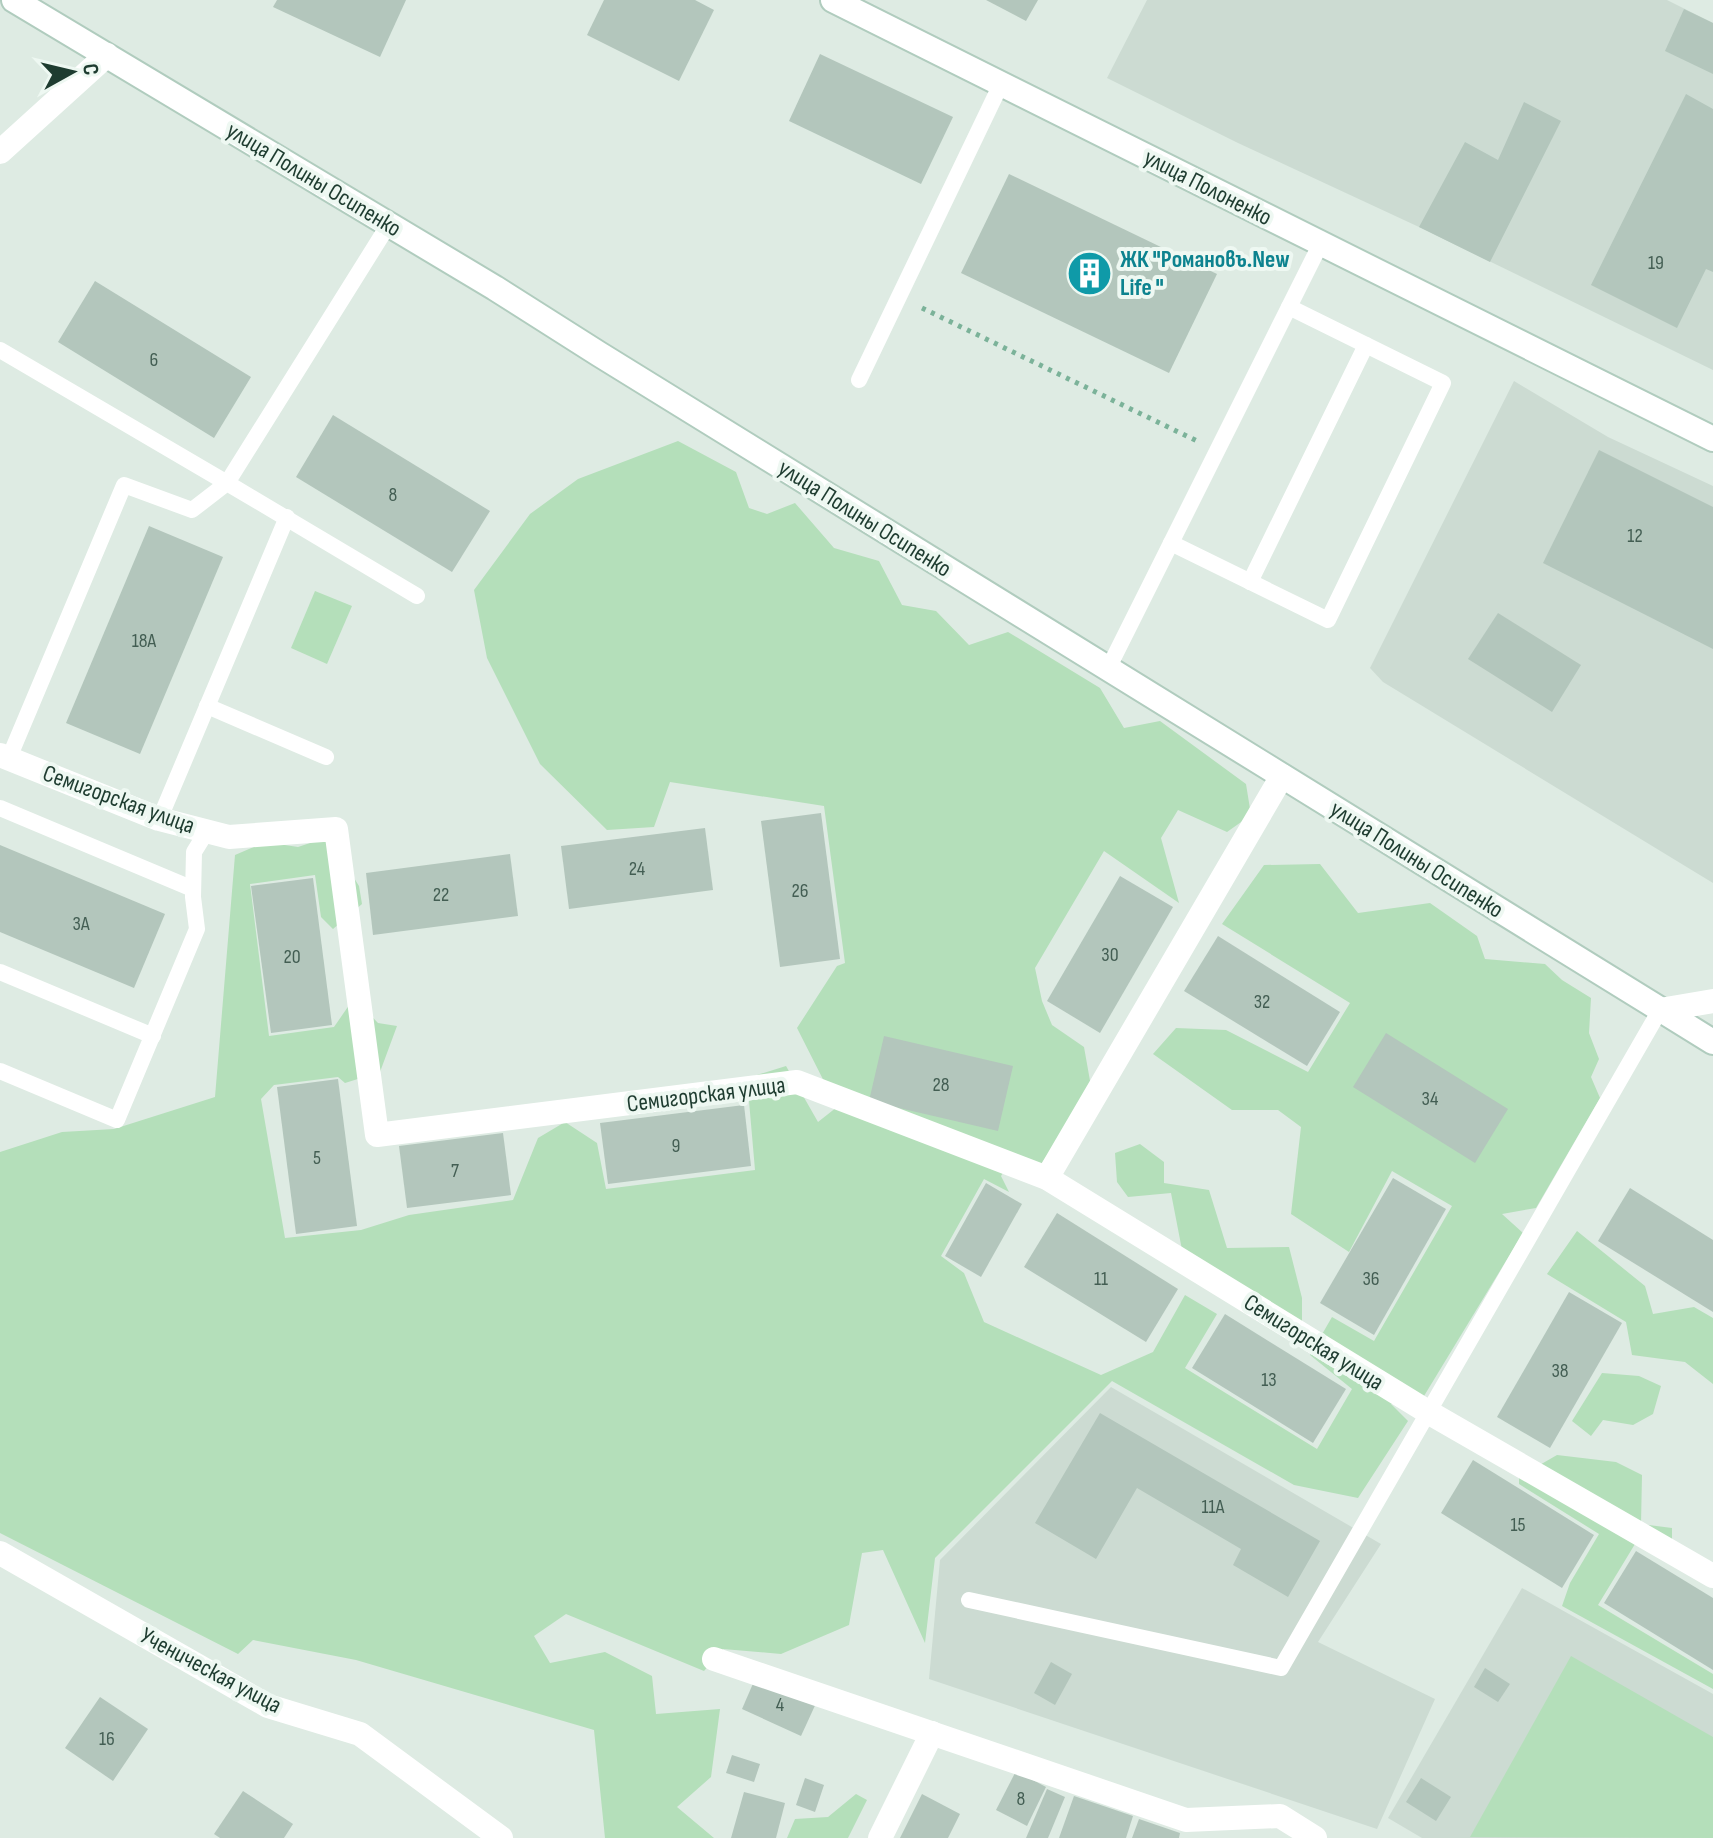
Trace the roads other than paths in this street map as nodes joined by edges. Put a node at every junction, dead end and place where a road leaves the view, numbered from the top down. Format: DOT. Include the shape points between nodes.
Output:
graph roads {
  1 [pos="14,0"];
  2 [pos="833,0"];
  3 [pos="107,55"];
  4 [pos="1001,84"];
  5 [pos="0,152"];
  6 [pos="389,224"];
  7 [pos="1321,243"];
  8 [pos="1289,307"];
  9 [pos="1366,345"];
  10 [pos="0,350"];
  11 [pos="859,380"];
  12 [pos="1713,439"];
  13 [pos="227,483"];
  14 [pos="287,517"];
  15 [pos="1171,543"];
  16 [pos="1250,582"];
  17 [pos="417,596"];
  18 [pos="1108,669"];
  19 [pos="207,706"];
  20 [pos="4,756"];
  21 [pos="326,757"];
  22 [pos="1282,776"];
  23 [pos="0,808"];
  24 [pos="160,818"];
  25 [pos="207,831"];
  26 [pos="193,889"];
  27 [pos="0,972"];
  28 [pos="1713,1001"];
  29 [pos="1660,1010"];
  30 [pos="153,1036"];
  31 [pos="1713,1042"];
  32 [pos="0,1071"];
  33 [pos="1047,1178"];
  34 [pos="1428,1412"];
  35 [pos="0,1553"];
  36 [pos="1713,1576"];
  37 [pos="969,1600"];
  38 [pos="714,1659"];
  39 [pos="932,1733"];
  40 [pos="501,1838"];
  41 [pos="880,1838"];
  42 [pos="1315,1838"];
  1 -- 3 [label="street, улица Полины Осипенко"];
  2 -- 4 [label="street, улица Полоненко"];
  3 -- 5 [label="street"];
  3 -- 6 [label="street, улица Полины Осипенко"];
  4 -- 7 [label="street, улица Полоненко"];
  4 -- 11 [label="lane"];
  6 -- 13 [label="lane"];
  6 -- 18 [label="street, улица Полины Осипенко"];
  7 -- 8 [label="lane"];
  7 -- 12 [label="street, улица Полоненко"];
  8 -- 9 [label="lane"];
  8 -- 15 [label="lane"];
  9 -- 16 [label="lane"];
  9 -- 16 [label="lane" via="1443,383 1328,620"];
  10 -- 13 [label="lane"];
  13 -- 14 [label="lane"];
  13 -- 20 [label="lane" via="192,510 124,485"];
  14 -- 17 [label="lane"];
  14 -- 19 [label="lane"];
  15 -- 16 [label="lane"];
  15 -- 18 [label="lane"];
  18 -- 22 [label="street, улица Полины Осипенко"];
  19 -- 21 [label="lane"];
  19 -- 24 [label="lane"];
  20 -- 24 [label="street, Семигорская улица"];
  22 -- 29 [label="street, улица Полины Осипенко"];
  22 -- 33 [label="street"];
  23 -- 26 [label="lane"];
  24 -- 25 [label="street, Семигорская улица"];
  25 -- 26 [label="lane" via="194,852"];
  25 -- 33 [label="street, Семигорская улица" via="229,837 336,829 377,1135 797,1082"];
  26 -- 30 [label="lane" via="197,929"];
  27 -- 30 [label="lane"];
  28 -- 29 [label="street"];
  29 -- 31 [label="street, улица Полины Осипенко"];
  29 -- 34 [label="lane"];
  30 -- 32 [label="lane" via="117,1120"];
  33 -- 34 [label="street, Семигорская улица"];
  34 -- 36 [label="street, Семигорская улица"];
  34 -- 37 [label="lane" via="1281,1668"];
  35 -- 40 [label="street, Ученическая улица" via="268,1706 360,1734"];
  38 -- 39 [label="street"];
  39 -- 41 [label="street"];
  39 -- 42 [label="street" via="1186,1820 1280,1816"];
}
